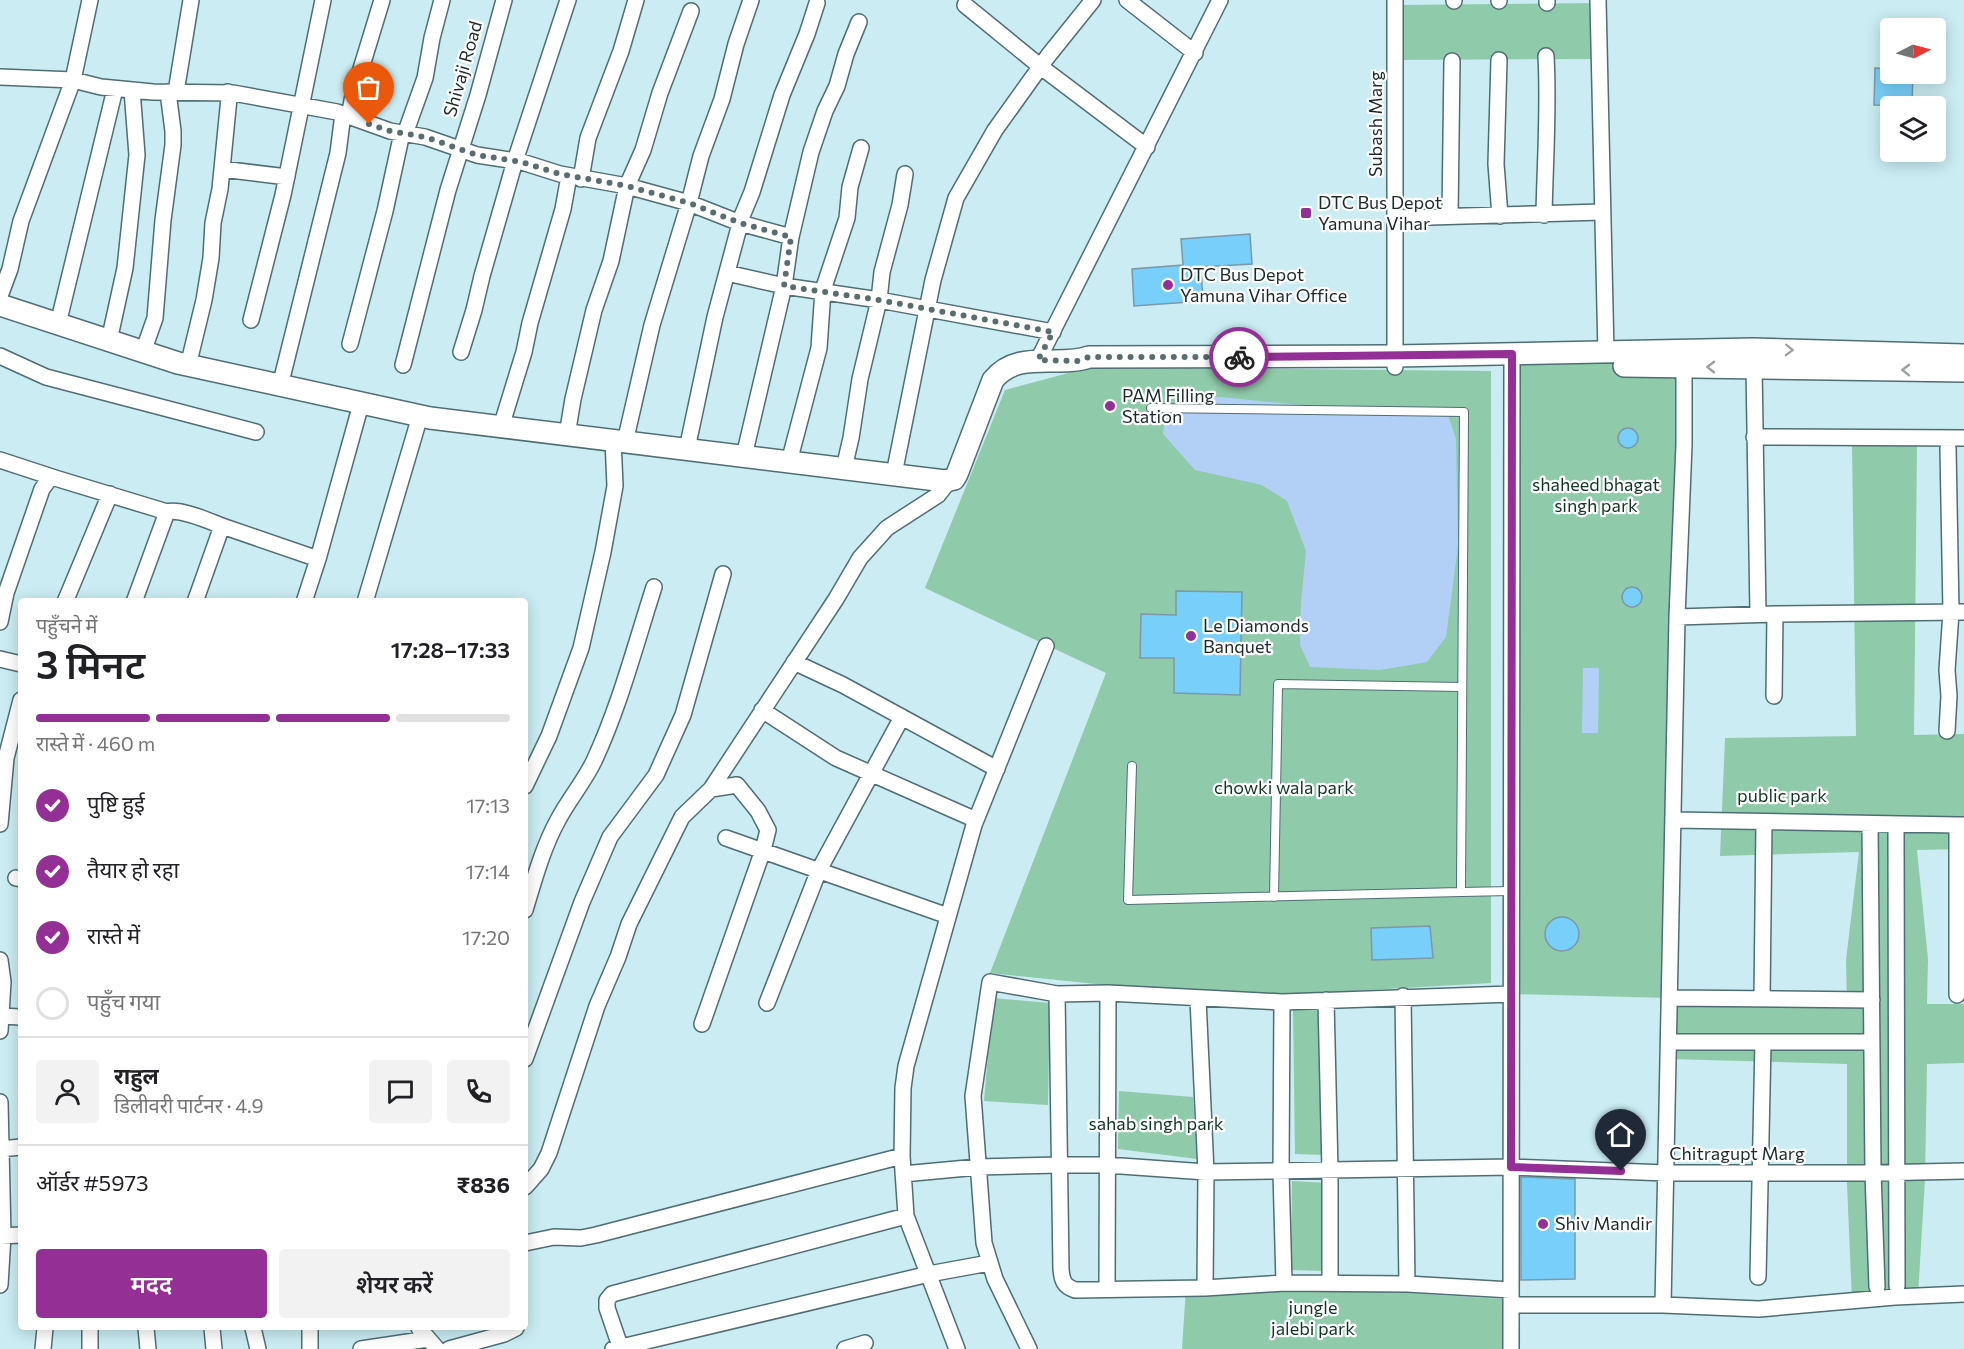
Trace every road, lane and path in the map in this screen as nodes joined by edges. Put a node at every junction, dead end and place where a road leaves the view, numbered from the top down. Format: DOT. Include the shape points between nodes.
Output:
graph roads {
  1 [pos="90,0"];
  2 [pos="191,0"];
  3 [pos="323,0"];
  4 [pos="382,0"];
  5 [pos="442,0"];
  6 [pos="504,0"];
  7 [pos="568,0"];
  8 [pos="636,0"];
  9 [pos="751,0"];
  10 [pos="1093,0"];
  11 [pos="1127,0"];
  12 [pos="1220,0"];
  13 [pos="1395,0"];
  14 [pos="1598,0"];
  15 [pos="817,3"];
  16 [pos="965,5"];
  17 [pos="691,11"];
  18 [pos="859,22"];
  19 [pos="1195,53"];
  20 [pos="1546,56"];
  21 [pos="1499,60"];
  22 [pos="1452,62"];
  23 [pos="1041,67"];
  24 [pos="0,76"];
  25 [pos="73,80"];
  26 [pos="115,89"];
  27 [pos="132,90"];
  28 [pos="172,92"];
  29 [pos="228,92"];
  30 [pos="301,106"];
  31 [pos="346,116"];
  32 [pos="404,133"];
  33 [pos="1147,147"];
  34 [pos="861,148"];
  35 [pos="460,149"];
  36 [pos="515,161"];
  37 [pos="222,169"];
  38 [pos="904,174"];
  39 [pos="286,177"];
  40 [pos="575,177"];
  41 [pos="627,186"];
  42 [pos="689,203"];
  43 [pos="1602,212"];
  44 [pos="1544,214"];
  45 [pos="1450,216"];
  46 [pos="1500,216"];
  47 [pos="1395,218"];
  48 [pos="740,223"];
  49 [pos="791,237"];
  50 [pos="727,273"];
  51 [pos="784,286"];
  52 [pos="823,290"];
  53 [pos="0,296"];
  54 [pos="879,300"];
  55 [pos="0,305"];
  56 [pos="927,308"];
  57 [pos="251,320"];
  58 [pos="58,324"];
  59 [pos="1053,332"];
  60 [pos="109,341"];
  61 [pos="350,344"];
  62 [pos="143,352"];
  63 [pos="461,352"];
  64 [pos="1606,353"];
  65 [pos="1964,355"];
  66 [pos="0,356"];
  67 [pos="1684,358"];
  68 [pos="1512,359"];
  69 [pos="1038,360"];
  70 [pos="1395,362"];
  71 [pos="403,365"];
  72 [pos="188,366"];
  73 [pos="1754,367"];
  74 [pos="1964,371"];
  75 [pos="280,386"];
  76 [pos="362,404"];
  77 [pos="1151,408"];
  78 [pos="420,416"];
  79 [pos="501,427"];
  80 [pos="256,432"];
  81 [pos="567,435"];
  82 [pos="1754,437"];
  83 [pos="1964,438"];
  84 [pos="619,441"];
  85 [pos="1948,448"];
  86 [pos="687,449"];
  87 [pos="744,456"];
  88 [pos="0,460"];
  89 [pos="789,462"];
  90 [pos="844,468"];
  91 [pos="894,474"];
  92 [pos="55,478"];
  93 [pos="949,481"];
  94 [pos="110,494"];
  95 [pos="167,512"];
  96 [pos="222,526"];
  97 [pos="318,559"];
  98 [pos="723,574"];
  99 [pos="654,587"];
  100 [pos="67,598"];
  101 [pos="135,598"];
  102 [pos="196,598"];
  103 [pos="305,598"];
  104 [pos="366,598"];
  105 [pos="1957,612"];
  106 [pos="1758,614"];
  107 [pos="1775,614"];
  108 [pos="1677,617"];
  109 [pos="0,622"];
  110 [pos="1046,645"];
  111 [pos="0,659"];
  112 [pos="794,662"];
  113 [pos="18,663"];
  114 [pos="1461,687"];
  115 [pos="1774,696"];
  116 [pos="762,710"];
  117 [pos="18,712"];
  118 [pos="902,717"];
  119 [pos="1947,731"];
  120 [pos="1132,766"];
  121 [pos="997,769"];
  122 [pos="871,773"];
  123 [pos="528,780"];
  124 [pos="711,789"];
  125 [pos="976,820"];
  126 [pos="1674,820"];
  127 [pos="1764,822"];
  128 [pos="0,824"];
  129 [pos="1870,824"];
  130 [pos="1896,824"];
  131 [pos="1960,825"];
  132 [pos="726,838"];
  133 [pos="763,850"];
  134 [pos="819,870"];
  135 [pos="1511,891"];
  136 [pos="1461,892"];
  137 [pos="1274,897"];
  138 [pos="528,900"];
  139 [pos="948,916"];
  140 [pos="0,960"];
  141 [pos="1108,993"];
  142 [pos="1057,994"];
  143 [pos="1511,994"];
  144 [pos="1957,995"];
  145 [pos="1403,996"];
  146 [pos="1670,998"];
  147 [pos="1198,999"];
  148 [pos="1762,999"];
  149 [pos="1326,1000"];
  150 [pos="1872,1000"];
  151 [pos="1282,1002"];
  152 [pos="767,1003"];
  153 [pos="0,1016"];
  154 [pos="18,1017"];
  155 [pos="702,1024"];
  156 [pos="0,1031"];
  157 [pos="1669,1042"];
  158 [pos="1763,1042"];
  159 [pos="1872,1042"];
  160 [pos="528,1051"];
  161 [pos="0,1101"];
  162 [pos="18,1147"];
  163 [pos="1,1149"];
  164 [pos="902,1156"];
  165 [pos="1059,1165"];
  166 [pos="1107,1165"];
  167 [pos="978,1167"];
  168 [pos="1511,1167"];
  169 [pos="1407,1168"];
  170 [pos="1330,1170"];
  171 [pos="1281,1171"];
  172 [pos="1964,1171"];
  173 [pos="1206,1172"];
  174 [pos="1666,1173"];
  175 [pos="1760,1173"];
  176 [pos="1873,1173"];
  177 [pos="1896,1173"];
  178 [pos="903,1174"];
  179 [pos="528,1184"];
  180 [pos="906,1216"];
  181 [pos="18,1235"];
  182 [pos="1,1236"];
  183 [pos="528,1242"];
  184 [pos="989,1263"];
  185 [pos="928,1274"];
  186 [pos="1758,1277"];
  187 [pos="1284,1283"];
  188 [pos="1330,1283"];
  189 [pos="1407,1284"];
  190 [pos="0,1286"];
  191 [pos="1897,1286"];
  192 [pos="1877,1287"];
  193 [pos="1205,1288"];
  194 [pos="1107,1289"];
  195 [pos="1964,1294"];
  196 [pos="1511,1297"];
  197 [pos="1663,1305"];
  198 [pos="45,1330"];
  199 [pos="90,1330"];
  200 [pos="146,1330"];
  201 [pos="212,1330"];
  202 [pos="253,1330"];
  203 [pos="310,1330"];
  204 [pos="512,1330"];
  205 [pos="428,1338"];
  206 [pos="866,1343"];
  207 [pos="617,1348"];
  208 [pos="43,1349"];
  209 [pos="90,1349"];
  210 [pos="148,1349"];
  211 [pos="214,1349"];
  212 [pos="258,1349"];
  213 [pos="310,1349"];
  214 [pos="361,1349"];
  215 [pos="449,1349"];
  216 [pos="845,1349"];
  217 [pos="957,1349"];
  218 [pos="1029,1349"];
  219 [pos="1511,1349"];
  1 -- 25 [label="street"];
  2 -- 28 [label="street"];
  3 -- 30 [label="street"];
  4 -- 31 [label="street"];
  5 -- 32 [label="street" via="425,78"];
  6 -- 35 [label="street, Shivaji Road"];
  7 -- 36 [label="street"];
  8 -- 40 [label="street"];
  9 -- 42 [label="street" via="722,99 700,156"];
  10 -- 23 [label="street"];
  11 -- 19 [label="street"];
  12 -- 19 [label="street"];
  13 -- 47 [label="street, Subash Marg"];
  14 -- 43 [label="street"];
  15 -- 48 [label="street"];
  16 -- 23 [label="street"];
  17 -- 41 [label="street"];
  18 -- 49 [label="street" via="812,152"];
  19 -- 33 [label="street"];
  20 -- 44 [label="street"];
  21 -- 46 [label="street" via="1496,164"];
  22 -- 45 [label="street"];
  23 -- 33 [label="street"];
  23 -- 56 [label="street" via="995,130 960,188"];
  24 -- 25 [label="street"];
  25 -- 26 [label="street"];
  25 -- 53 [label="street" via="21,221"];
  26 -- 27 [label="street"];
  26 -- 58 [label="street"];
  27 -- 28 [label="street"];
  27 -- 60 [label="street" via="137,155 125,268"];
  28 -- 29 [label="street"];
  28 -- 62 [label="street" via="173,145 155,318"];
  29 -- 30 [label="street"];
  29 -- 37 [label="street"];
  30 -- 31 [label="street"];
  30 -- 39 [label="street"];
  31 -- 32 [label="street"];
  31 -- 75 [label="street"];
  32 -- 35 [label="street"];
  32 -- 61 [label="street"];
  33 -- 59 [label="street"];
  34 -- 52 [label="street" via="850,187 847,219"];
  35 -- 36 [label="street"];
  35 -- 71 [label="street, Shivaji Road"];
  36 -- 40 [label="street"];
  36 -- 63 [label="street"];
  37 -- 39 [label="street"];
  37 -- 72 [label="street" via="204,300"];
  38 -- 54 [label="street"];
  39 -- 57 [label="street"];
  40 -- 41 [label="street"];
  40 -- 79 [label="street"];
  41 -- 42 [label="street"];
  41 -- 81 [label="street" via="611,261 594,310"];
  42 -- 48 [label="street"];
  42 -- 84 [label="street"];
  43 -- 44 [label="street"];
  43 -- 64 [label="street"];
  44 -- 46 [label="street"];
  45 -- 46 [label="street"];
  45 -- 47 [label="street"];
  47 -- 70 [label="street, Subash Marg"];
  48 -- 49 [label="street"];
  48 -- 50 [label="street"];
  49 -- 51 [label="street"];
  50 -- 51 [label="street"];
  50 -- 86 [label="street"];
  51 -- 52 [label="street"];
  51 -- 87 [label="street"];
  52 -- 54 [label="street"];
  52 -- 89 [label="street" via="819,348"];
  54 -- 56 [label="street"];
  54 -- 90 [label="street"];
  55 -- 58 [label="street"];
  56 -- 59 [label="street"];
  56 -- 91 [label="street"];
  58 -- 60 [label="street"];
  59 -- 69 [label="street"];
  60 -- 62 [label="street"];
  62 -- 72 [label="street"];
  64 -- 67 [label="street"];
  64 -- 68 [label="street"];
  67 -- 65 [label="street, one-way" via="1753,349"];
  66 -- 80 [label="street" via="46,377"];
  67 -- 68 [label="street"];
  73 -- 67 [label="street, one-way"];
  67 -- 108 [label="street"];
  68 -- 70 [label="street"];
  68 -- 135 [label="street"];
  69 -- 70 [label="street" via="1078,361 1088,366"];
  69 -- 93 [label="street" via="1005,369 993,380 957,474"];
  72 -- 75 [label="street"];
  74 -- 73 [label="street, one-way"];
  73 -- 82 [label="street"];
  75 -- 76 [label="street"];
  76 -- 78 [label="street"];
  76 -- 97 [label="street"];
  77 -- 114 [label="lane" via="1464,412"];
  78 -- 79 [label="street"];
  78 -- 104 [label="street"];
  79 -- 81 [label="street"];
  81 -- 84 [label="street"];
  82 -- 83 [label="street"];
  82 -- 106 [label="street"];
  84 -- 86 [label="street"];
  84 -- 123 [label="street" via="603,552 580,648 549,736"];
  85 -- 105 [label="street"];
  86 -- 87 [label="street"];
  87 -- 89 [label="street"];
  88 -- 92 [label="street"];
  89 -- 90 [label="street"];
  90 -- 91 [label="street"];
  91 -- 93 [label="street"];
  92 -- 94 [label="street"];
  92 -- 109 [label="street" via="46,481 42,489 6,593"];
  93 -- 112 [label="street" via="938,495 887,528 860,558"];
  94 -- 95 [label="street"];
  94 -- 100 [label="street"];
  95 -- 96 [label="street"];
  95 -- 101 [label="street"];
  96 -- 97 [label="street"];
  96 -- 102 [label="street"];
  97 -- 103 [label="street"];
  98 -- 160 [label="street" via="684,715 656,775 610,837 571,929"];
  99 -- 138 [label="street" via="611,721 580,788 558,820"];
  105 -- 107 [label="street"];
  105 -- 119 [label="street" via="1947,670"];
  106 -- 107 [label="street"];
  106 -- 108 [label="street"];
  107 -- 115 [label="street"];
  108 -- 126 [label="street"];
  110 -- 121 [label="street"];
  111 -- 113 [label="street"];
  112 -- 116 [label="street"];
  112 -- 118 [label="street"];
  114 -- 136 [label="lane"];
  114 -- 137 [label="lane" via="1278,684"];
  116 -- 122 [label="street" via="836,758"];
  116 -- 124 [label="street"];
  117 -- 128 [label="street" via="6,758"];
  118 -- 121 [label="street"];
  118 -- 122 [label="street"];
  120 -- 137 [label="lane" via="1128,900"];
  121 -- 125 [label="street"];
  122 -- 125 [label="street"];
  122 -- 134 [label="street"];
  124 -- 133 [label="street" via="736,785 759,811 768,830"];
  124 -- 179 [label="street" via="682,817 643,893 597,1006 549,1153"];
  125 -- 139 [label="street"];
  126 -- 127 [label="street"];
  126 -- 146 [label="street"];
  127 -- 129 [label="street"];
  127 -- 148 [label="street"];
  129 -- 130 [label="street"];
  129 -- 150 [label="street"];
  130 -- 131 [label="street"];
  130 -- 177 [label="street"];
  131 -- 144 [label="street"];
  132 -- 133 [label="street"];
  133 -- 134 [label="street"];
  133 -- 155 [label="street"];
  134 -- 139 [label="street"];
  134 -- 152 [label="street"];
  135 -- 136 [label="lane"];
  135 -- 143 [label="street"];
  136 -- 137 [label="lane"];
  139 -- 164 [label="street" via="906,1066"];
  140 -- 153 [label="street"];
  141 -- 142 [label="street"];
  141 -- 147 [label="street"];
  141 -- 166 [label="street"];
  142 -- 165 [label="street"];
  142 -- 167 [label="street" via="990,982 973,1096"];
  143 -- 145 [label="street"];
  143 -- 168 [label="street"];
  145 -- 149 [label="street"];
  145 -- 169 [label="street"];
  146 -- 148 [label="street"];
  146 -- 157 [label="street"];
  147 -- 151 [label="street"];
  147 -- 173 [label="street"];
  148 -- 150 [label="street"];
  149 -- 151 [label="street"];
  149 -- 170 [label="street"];
  150 -- 159 [label="street"];
  151 -- 171 [label="street"];
  153 -- 154 [label="street"];
  153 -- 156 [label="street"];
  157 -- 158 [label="street"];
  157 -- 174 [label="street"];
  158 -- 159 [label="street"];
  158 -- 175 [label="street"];
  159 -- 176 [label="street"];
  161 -- 163 [label="street"];
  162 -- 163 [label="street"];
  163 -- 182 [label="street"];
  164 -- 178 [label="street"];
  164 -- 183 [label="street" via="596,1235 554,1236"];
  165 -- 166 [label="street, Chitragupt Marg"];
  165 -- 167 [label="street, Chitragupt Marg"];
  165 -- 194 [label="street" via="1062,1280 1075,1290"];
  166 -- 173 [label="street, Chitragupt Marg"];
  166 -- 194 [label="street"];
  167 -- 178 [label="street, Chitragupt Marg"];
  167 -- 184 [label="street"];
  168 -- 169 [label="street, Chitragupt Marg"];
  168 -- 174 [label="street, Chitragupt Marg"];
  168 -- 196 [label="street"];
  169 -- 170 [label="street, Chitragupt Marg"];
  169 -- 189 [label="street"];
  170 -- 171 [label="street, Chitragupt Marg"];
  170 -- 188 [label="street"];
  171 -- 173 [label="street, Chitragupt Marg"];
  171 -- 187 [label="street"];
  172 -- 177 [label="street, Chitragupt Marg"];
  173 -- 193 [label="street"];
  174 -- 175 [label="street, Chitragupt Marg"];
  174 -- 197 [label="street"];
  175 -- 176 [label="street, Chitragupt Marg"];
  175 -- 186 [label="street"];
  176 -- 177 [label="street, Chitragupt Marg"];
  176 -- 192 [label="street"];
  177 -- 191 [label="street"];
  178 -- 180 [label="street"];
  180 -- 185 [label="street"];
  180 -- 207 [label="street" via="612,1294 607,1308"];
  181 -- 182 [label="street"];
  182 -- 190 [label="street"];
  184 -- 185 [label="street"];
  184 -- 218 [label="street"];
  185 -- 207 [label="street"];
  185 -- 217 [label="street"];
  187 -- 188 [label="street"];
  187 -- 193 [label="street"];
  188 -- 189 [label="street"];
  189 -- 196 [label="street"];
  193 -- 194 [label="street"];
  195 -- 197 [label="street" via="1760,1310"];
  196 -- 197 [label="street"];
  196 -- 219 [label="street"];
  198 -- 208 [label="street"];
  199 -- 209 [label="street"];
  200 -- 210 [label="street"];
  201 -- 211 [label="street"];
  202 -- 212 [label="street"];
  203 -- 213 [label="street"];
  204 -- 215 [label="street"];
  205 -- 214 [label="street"];
  206 -- 216 [label="street"];
}
